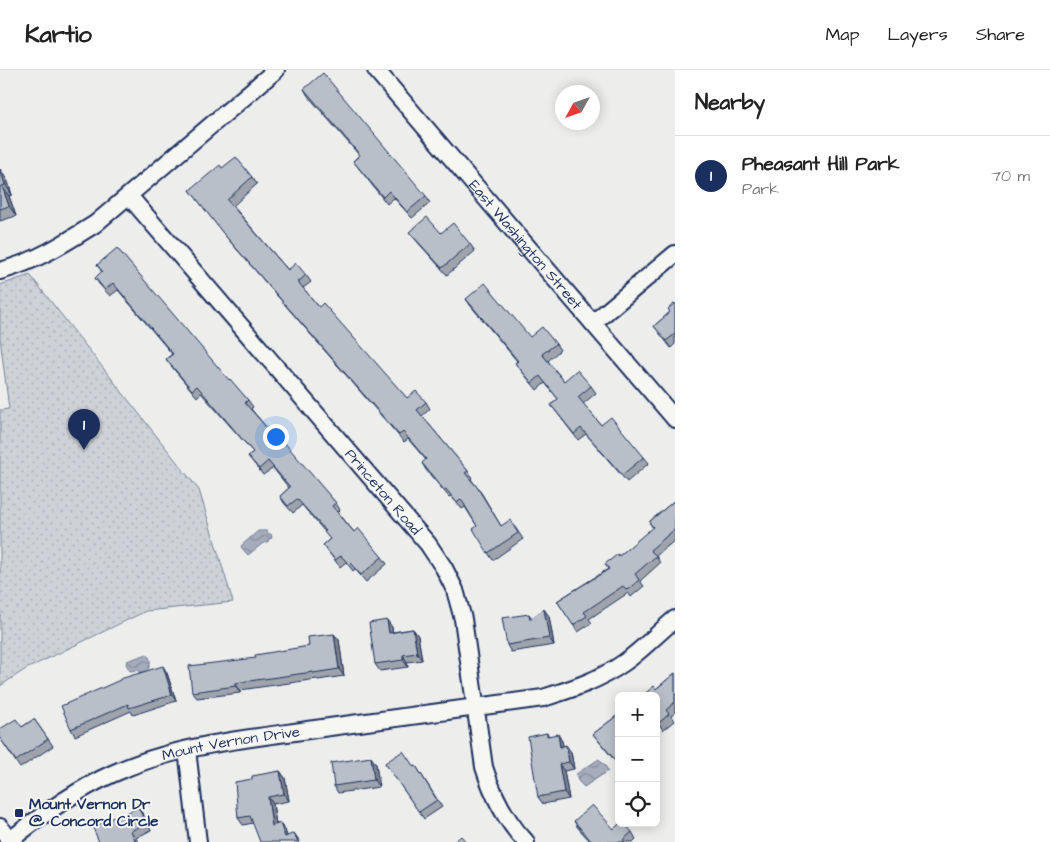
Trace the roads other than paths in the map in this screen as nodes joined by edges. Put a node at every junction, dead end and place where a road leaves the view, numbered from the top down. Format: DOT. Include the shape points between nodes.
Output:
graph roads {
  1 [pos="276,70"];
  2 [pos="376,70"];
  3 [pos="129,196"];
  4 [pos="675,254"];
  5 [pos="0,271"];
  6 [pos="593,323"];
  7 [pos="675,419"];
  8 [pos="675,619"];
  9 [pos="476,707"];
  10 [pos="187,750"];
  11 [pos="6,836"];
  12 [pos="198,842"];
  13 [pos="526,842"];
  1 -- 3 [label="street"];
  2 -- 6 [label="street, East Washington Street"];
  3 -- 5 [label="street" via="67,242"];
  3 -- 9 [label="street, Princeton Road" via="428,544 455,590 463,619"];
  4 -- 6 [label="street"];
  6 -- 7 [label="street, East Washington Street"];
  8 -- 9 [label="street, Mount Vernon Drive" via="626,662 572,690 543,698"];
  9 -- 10 [label="street, Mount Vernon Drive"];
  9 -- 13 [label="street, Princeton Road" via="484,767 490,786 501,810"];
  10 -- 11 [label="street, Mount Vernon Drive" via="112,774"];
  10 -- 12 [label="street"];
}
